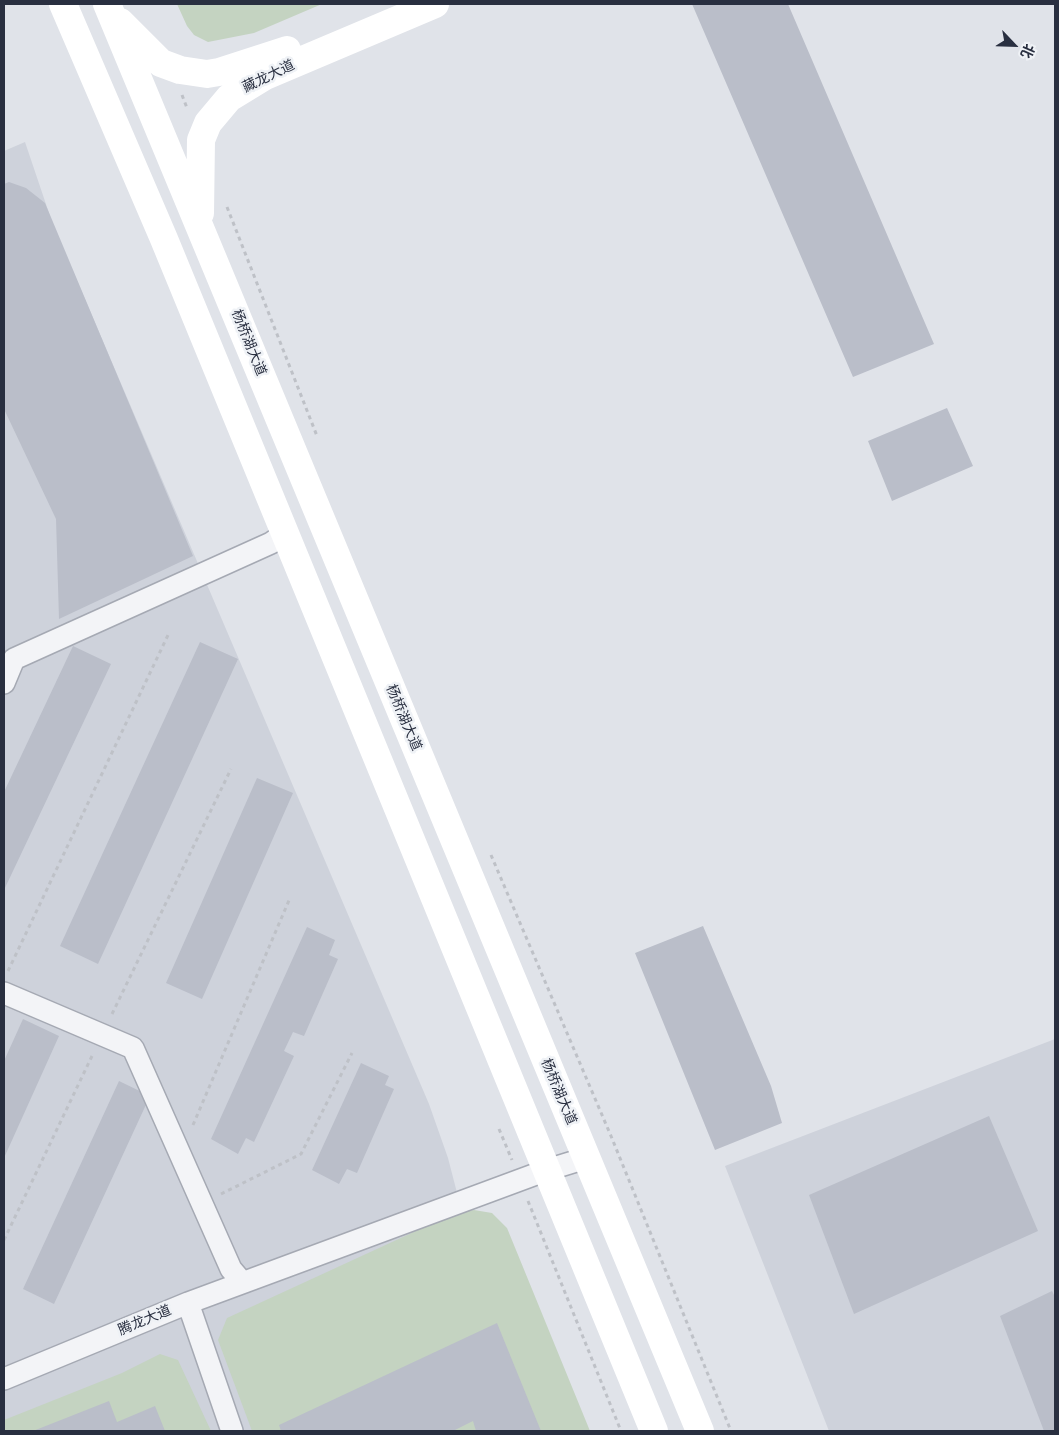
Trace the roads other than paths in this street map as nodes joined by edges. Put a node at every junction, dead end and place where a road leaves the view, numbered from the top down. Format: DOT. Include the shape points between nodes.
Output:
graph roads {
  1 [pos="63,4"];
  2 [pos="394,4"];
  3 [pos="435,4"];
  4 [pos="109,8"];
  5 [pos="200,225"];
  6 [pos="285,534"];
  7 [pos="4,683"];
  8 [pos="4,993"];
  9 [pos="586,1158"];
  10 [pos="548,1170"];
  11 [pos="242,1282"];
  12 [pos="188,1303"];
  13 [pos="4,1379"];
  14 [pos="232,1431"];
  15 [pos="654,1431"];
  16 [pos="700,1431"];
  1 -- 6 [label="main road"];
  2 -- 4 [label="main road, 藏龙大道" via="274,55 207,74 161,63"];
  3 -- 5 [label="main road, 藏龙大道" via="258,81 218,108 201,140"];
  4 -- 5 [label="main road, 杨桥湖大道"];
  5 -- 9 [label="main road, 杨桥湖大道"];
  6 -- 7 [label="street" via="14,659"];
  6 -- 10 [label="main road"];
  8 -- 11 [label="street" via="133,1048 231,1269"];
  9 -- 10 [label="street"];
  9 -- 16 [label="main road, 杨桥湖大道"];
  10 -- 11 [label="street"];
  10 -- 15 [label="main road"];
  11 -- 12 [label="street"];
  12 -- 13 [label="street, 腾龙大道"];
  12 -- 14 [label="street, 腾龙大道"];
}
